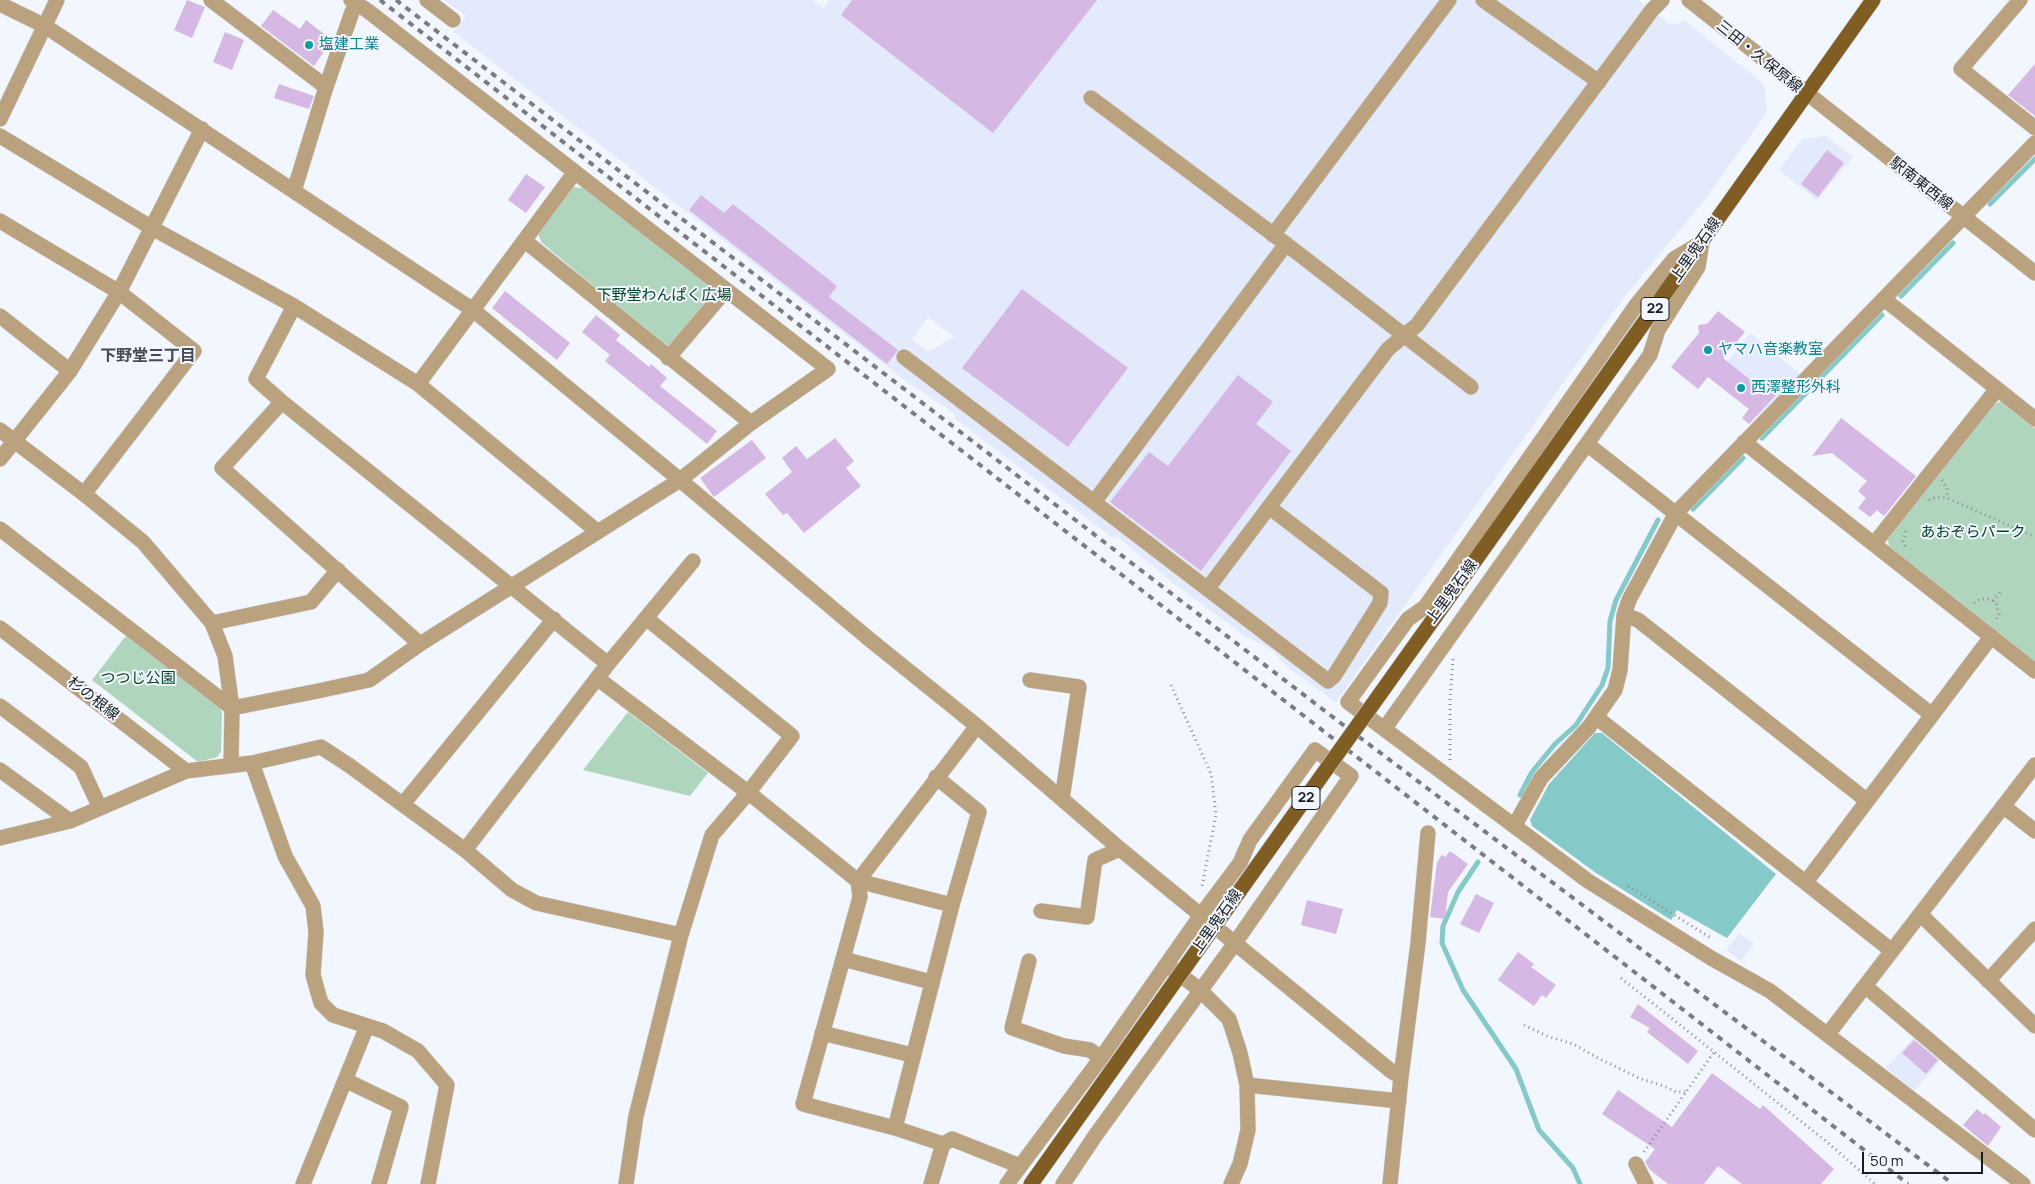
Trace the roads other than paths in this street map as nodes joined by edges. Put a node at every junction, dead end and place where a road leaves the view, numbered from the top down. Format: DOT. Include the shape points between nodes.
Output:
graph roads {
  1 [pos="57,0"];
  2 [pos="211,0"];
  3 [pos="427,0"];
  4 [pos="1449,0"];
  5 [pos="1483,0"];
  6 [pos="1662,0"];
  7 [pos="1689,0"];
  8 [pos="1873,0"];
  9 [pos="2020,0"];
  10 [pos="354,2"];
  11 [pos="0,4"];
  12 [pos="454,20"];
  13 [pos="45,26"];
  14 [pos="1599,82"];
  15 [pos="326,87"];
  16 [pos="1807,94"];
  17 [pos="1090,98"];
  18 [pos="0,119"];
  19 [pos="2035,128"];
  20 [pos="202,130"];
  21 [pos="0,136"];
  22 [pos="2035,143"];
  23 [pos="575,172"];
  24 [pos="294,191"];
  25 [pos="1964,217"];
  26 [pos="0,221"];
  27 [pos="152,228"];
  28 [pos="1273,235"];
  29 [pos="525,241"];
  30 [pos="1702,242"];
  31 [pos="1286,244"];
  32 [pos="2035,273"];
  33 [pos="726,290"];
  34 [pos="119,292"];
  35 [pos="1884,299"];
  36 [pos="294,306"];
  37 [pos="473,310"];
  38 [pos="0,316"];
  39 [pos="1404,335"];
  40 [pos="904,357"];
  41 [pos="668,358"];
  42 [pos="70,371"];
  43 [pos="418,384"];
  44 [pos="1470,388"];
  45 [pos="1997,389"];
  46 [pos="282,402"];
  47 [pos="2035,419"];
  48 [pos="751,423"];
  49 [pos="0,430"];
  50 [pos="14,442"];
  51 [pos="1744,442"];
  52 [pos="1587,444"];
  53 [pos="0,459"];
  54 [pos="680,480"];
  55 [pos="84,494"];
  56 [pos="1094,502"];
  57 [pos="1268,507"];
  58 [pos="1676,513"];
  59 [pos="0,529"];
  60 [pos="598,532"];
  61 [pos="1874,544"];
  62 [pos="693,561"];
  63 [pos="338,570"];
  64 [pos="513,586"];
  65 [pos="1208,588"];
  66 [pos="1624,615"];
  67 [pos="646,618"];
  68 [pos="554,619"];
  69 [pos="212,623"];
  70 [pos="0,628"];
  71 [pos="1991,637"];
  72 [pos="420,644"];
  73 [pos="608,664"];
  74 [pos="2035,671"];
  75 [pos="597,678"];
  76 [pos="1030,680"];
  77 [pos="0,706"];
  78 [pos="232,708"];
  79 [pos="1932,716"];
  80 [pos="1596,717"];
  81 [pos="977,726"];
  82 [pos="1385,728"];
  83 [pos="252,763"];
  84 [pos="231,765"];
  85 [pos="2035,765"];
  86 [pos="0,770"];
  87 [pos="186,771"];
  88 [pos="936,777"];
  89 [pos="748,793"];
  90 [pos="1062,799"];
  91 [pos="1866,800"];
  92 [pos="403,804"];
  93 [pos="2003,806"];
  94 [pos="100,808"];
  95 [pos="70,821"];
  96 [pos="1515,825"];
  97 [pos="2035,831"];
  98 [pos="1428,833"];
  99 [pos="0,838"];
  100 [pos="1120,849"];
  101 [pos="464,850"];
  102 [pos="858,881"];
  103 [pos="1806,882"];
  104 [pos="952,905"];
  105 [pos="1041,911"];
  106 [pos="1920,914"];
  107 [pos="1202,915"];
  108 [pos="2035,929"];
  109 [pos="681,936"];
  110 [pos="1235,943"];
  111 [pos="1892,950"];
  112 [pos="843,959"];
  113 [pos="1029,961"];
  114 [pos="1167,965"];
  115 [pos="1988,981"];
  116 [pos="931,982"];
  117 [pos="1865,986"];
  118 [pos="1200,990"];
  119 [pos="367,1026"];
  120 [pos="2035,1026"];
  121 [pos="822,1033"];
  122 [pos="1828,1034"];
  123 [pos="912,1055"];
  124 [pos="1101,1058"];
  125 [pos="1401,1077"];
  126 [pos="345,1080"];
  127 [pos="1246,1085"];
  128 [pos="1399,1101"];
  129 [pos="895,1128"];
  130 [pos="2035,1130"];
  131 [pos="943,1144"];
  132 [pos="1636,1164"];
  133 [pos="1020,1166"];
  134 [pos="303,1184"];
  135 [pos="379,1184"];
  136 [pos="428,1184"];
  137 [pos="626,1184"];
  138 [pos="931,1184"];
  139 [pos="1007,1184"];
  140 [pos="1031,1184"];
  141 [pos="1063,1184"];
  142 [pos="1231,1184"];
  143 [pos="1390,1184"];
  144 [pos="1646,1184"];
  145 [pos="2023,1184"];
  1 -- 13 [label="street"];
  2 -- 15 [label="street"];
  3 -- 12 [label="street"];
  4 -- 28 [label="street"];
  5 -- 14 [label="street"];
  6 -- 14 [label="street"];
  7 -- 16 [label="street, 三田・久保原線"];
  8 -- 16 [label="main road, 上里鬼石線 / 22"];
  9 -- 19 [label="street" via="1961,68"];
  10 -- 15 [label="street"];
  10 -- 23 [label="street"];
  11 -- 13 [label="street"];
  13 -- 18 [label="street"];
  13 -- 20 [label="street"];
  14 -- 39 [label="street" via="1417,325"];
  15 -- 24 [label="street"];
  16 -- 25 [label="street, 駅南東西線"];
  16 -- 30 [label="main road, 上里鬼石線 / 22"];
  17 -- 28 [label="street"];
  20 -- 24 [label="street"];
  20 -- 27 [label="street"];
  21 -- 27 [label="street"];
  22 -- 25 [label="street"];
  23 -- 29 [label="street"];
  23 -- 33 [label="street"];
  24 -- 37 [label="street"];
  25 -- 32 [label="street, 駅南東西線"];
  25 -- 35 [label="street"];
  26 -- 34 [label="street"];
  27 -- 34 [label="street"];
  27 -- 36 [label="street"];
  28 -- 31 [label="street"];
  29 -- 37 [label="street"];
  29 -- 41 [label="street"];
  30 -- 52 [label="street" via="1698,267 1658,330 1650,356"];
  30 -- 82 [label="street" via="1674,259 1637,304 1425,607 1404,623 1348,702"];
  30 -- 140 [label="main road, 上里鬼石線 / 22, bridge"];
  31 -- 39 [label="street"];
  31 -- 56 [label="street"];
  33 -- 41 [label="street"];
  33 -- 48 [label="street" via="828,369"];
  34 -- 42 [label="street"];
  34 -- 55 [label="street" via="194,351"];
  35 -- 45 [label="street"];
  35 -- 51 [label="street"];
  36 -- 43 [label="street"];
  36 -- 46 [label="street" via="256,379"];
  37 -- 43 [label="street"];
  37 -- 54 [label="street"];
  38 -- 42 [label="street"];
  39 -- 44 [label="street"];
  39 -- 57 [label="street" via="1388,349"];
  40 -- 56 [label="street"];
  41 -- 48 [label="street"];
  42 -- 50 [label="street"];
  43 -- 60 [label="street"];
  45 -- 47 [label="street"];
  45 -- 61 [label="street"];
  46 -- 63 [label="street" via="222,468"];
  46 -- 64 [label="street"];
  48 -- 54 [label="street"];
  49 -- 50 [label="street"];
  50 -- 53 [label="street"];
  50 -- 55 [label="street"];
  51 -- 58 [label="street"];
  51 -- 61 [label="street"];
  52 -- 58 [label="street"];
  52 -- 82 [label="street"];
  54 -- 60 [label="street"];
  54 -- 81 [label="street"];
  55 -- 69 [label="street" via="142,542"];
  56 -- 65 [label="street"];
  57 -- 65 [label="street"];
  57 -- 65 [label="street" via="1381,594 1380,603 1334,676 1328,681"];
  58 -- 66 [label="street"];
  58 -- 79 [label="street"];
  59 -- 78 [label="street"];
  60 -- 64 [label="street"];
  61 -- 71 [label="street"];
  62 -- 67 [label="street"];
  63 -- 69 [label="street" via="311,602"];
  63 -- 72 [label="street"];
  64 -- 68 [label="street"];
  64 -- 72 [label="street"];
  66 -- 80 [label="street" via="1620,670 1615,690"];
  66 -- 91 [label="street" via="1638,620"];
  67 -- 73 [label="street"];
  67 -- 89 [label="street" via="792,736"];
  68 -- 73 [label="street"];
  68 -- 92 [label="street"];
  69 -- 78 [label="street" via="225,656"];
  70 -- 87 [label="street, 杉の根線"];
  71 -- 74 [label="street"];
  71 -- 79 [label="street"];
  72 -- 78 [label="street" via="369,680"];
  73 -- 75 [label="street"];
  75 -- 89 [label="street"];
  75 -- 101 [label="street"];
  76 -- 90 [label="street" via="1079,688"];
  77 -- 94 [label="street" via="81,768"];
  78 -- 84 [label="street"];
  79 -- 91 [label="street"];
  80 -- 96 [label="street" via="1542,778"];
  80 -- 103 [label="street"];
  81 -- 88 [label="street"];
  81 -- 90 [label="street"];
  82 -- 96 [label="street"];
  83 -- 84 [label="street"];
  83 -- 92 [label="street" via="321,747"];
  83 -- 119 [label="street" via="285,856 313,906 316,932 312,975 321,1003 333,1015"];
  84 -- 87 [label="street"];
  85 -- 93 [label="street"];
  86 -- 95 [label="street"];
  87 -- 94 [label="street"];
  88 -- 102 [label="street"];
  88 -- 104 [label="street" via="979,812"];
  89 -- 102 [label="street"];
  89 -- 109 [label="street" via="712,835"];
  90 -- 100 [label="street"];
  91 -- 103 [label="street"];
  92 -- 101 [label="street"];
  93 -- 97 [label="street"];
  93 -- 106 [label="street"];
  94 -- 95 [label="street"];
  95 -- 99 [label="street"];
  96 -- 122 [label="street" via="1588,881 1770,991"];
  98 -- 125 [label="street"];
  100 -- 105 [label="street" via="1095,860 1087,917"];
  100 -- 107 [label="street"];
  101 -- 109 [label="street" via="512,890 536,903"];
  102 -- 104 [label="street"];
  102 -- 112 [label="street" via="860,896"];
  103 -- 111 [label="street"];
  104 -- 116 [label="street"];
  106 -- 111 [label="street"];
  106 -- 115 [label="street"];
  107 -- 110 [label="street"];
  107 -- 110 [label="street" via="1240,863 1250,840 1315,750 1351,776"];
  107 -- 114 [label="street"];
  108 -- 115 [label="street"];
  109 -- 137 [label="street" via="636,1116"];
  110 -- 118 [label="street"];
  110 -- 125 [label="street"];
  111 -- 117 [label="street"];
  112 -- 116 [label="street"];
  112 -- 121 [label="street"];
  113 -- 124 [label="street" via="1012,1028 1064,1046 1090,1050"];
  114 -- 118 [label="street"];
  114 -- 124 [label="street"];
  115 -- 120 [label="street"];
  116 -- 123 [label="street"];
  117 -- 122 [label="street"];
  117 -- 130 [label="street"];
  118 -- 127 [label="street" via="1229,1019"];
  118 -- 141 [label="street"];
  119 -- 126 [label="street"];
  119 -- 136 [label="street" via="383,1031 418,1051 447,1085"];
  121 -- 123 [label="street"];
  121 -- 129 [label="street" via="803,1104"];
  122 -- 145 [label="street"];
  123 -- 129 [label="street"];
  124 -- 133 [label="street"];
  125 -- 128 [label="street"];
  126 -- 134 [label="street"];
  126 -- 135 [label="street" via="401,1107"];
  127 -- 128 [label="street"];
  127 -- 142 [label="street" via="1248,1130 1240,1164"];
  128 -- 143 [label="street"];
  129 -- 131 [label="street"];
  131 -- 133 [label="street" via="952,1139"];
  131 -- 138 [label="street"];
  132 -- 144 [label="street"];
  133 -- 139 [label="street"];
}
